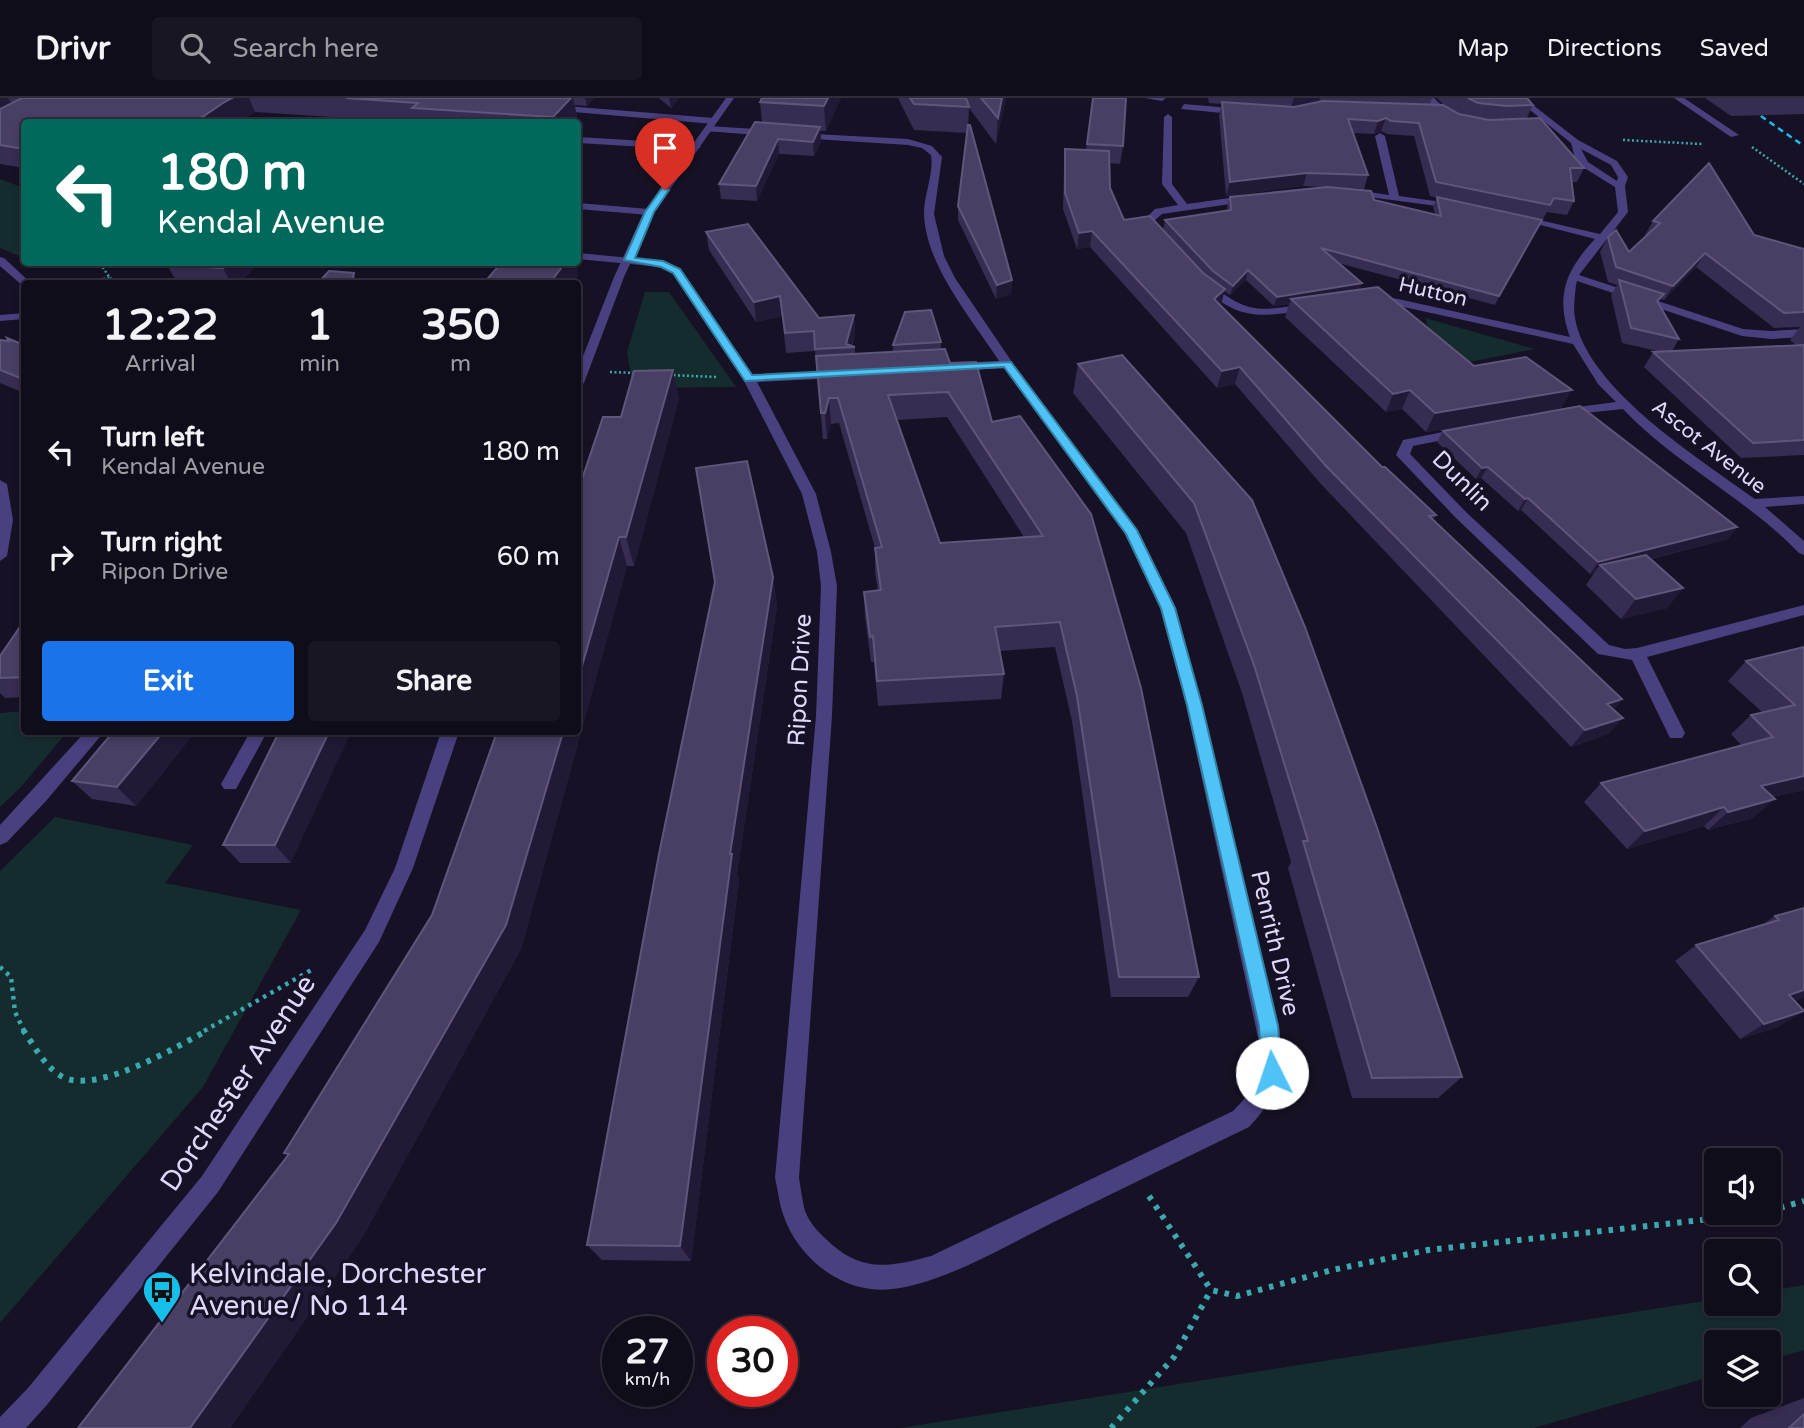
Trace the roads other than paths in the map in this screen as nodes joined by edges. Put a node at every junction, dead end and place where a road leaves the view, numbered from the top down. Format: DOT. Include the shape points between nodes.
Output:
graph roads {
  1 [pos="730,98"];
  2 [pos="1149,98"];
  3 [pos="1162,98"];
  4 [pos="1429,98"];
  5 [pos="1519,98"];
  6 [pos="1678,98"];
  7 [pos="543,107"];
  8 [pos="1184,107"];
  9 [pos="1255,112"];
  10 [pos="1168,117"];
  11 [pos="1468,124"];
  12 [pos="711,125"];
  13 [pos="1553,125"];
  14 [pos="1533,126"];
  15 [pos="1734,135"];
  16 [pos="1380,136"];
  17 [pos="581,140"];
  18 [pos="1575,142"];
  19 [pos="696,147"];
  20 [pos="1620,186"];
  21 [pos="1335,191"];
  22 [pos="1265,196"];
  23 [pos="1394,197"];
  24 [pos="581,206"];
  25 [pos="1184,207"];
  26 [pos="1472,210"];
  27 [pos="649,212"];
  28 [pos="1500,214"];
  29 [pos="1604,238"];
  30 [pos="1169,246"];
  31 [pos="581,256"];
  32 [pos="0,260"];
  33 [pos="629,260"];
  34 [pos="1197,275"];
  35 [pos="1572,276"];
  36 [pos="22,280"];
  37 [pos="1359,299"];
  38 [pos="1327,303"];
  39 [pos="21,316"];
  40 [pos="0,318"];
  41 [pos="1804,333"];
  42 [pos="1575,341"];
  43 [pos="1007,364"];
  44 [pos="939,368"];
  45 [pos="581,373"];
  46 [pos="858,373"];
  47 [pos="749,379"];
  48 [pos="1626,405"];
  49 [pos="1543,416"];
  50 [pos="1481,428"];
  51 [pos="0,484"];
  52 [pos="1804,500"];
  53 [pos="1752,504"];
  54 [pos="1804,550"];
  55 [pos="0,556"];
  56 [pos="1804,610"];
  57 [pos="1637,654"];
  58 [pos="1676,733"];
  59 [pos="91,735"];
  60 [pos="256,735"];
  61 [pos="449,735"];
  62 [pos="230,784"];
  63 [pos="0,837"];
  64 [pos="787,1178"];
  65 [pos="8,1428"];
  1 -- 12 [label="street"];
  2 -- 3 [label="street"];
  4 -- 11 [label="street" via="1437,113"];
  5 -- 13 [label="street"];
  6 -- 15 [label="street"];
  7 -- 12 [label="street"];
  8 -- 9 [label="street"];
  10 -- 25 [label="street" via="1167,184"];
  12 -- 19 [label="street"];
  12 -- 43 [label="street, Penrith Drive" via="908,142 934,151 929,214 940,257"];
  13 -- 14 [label="street"];
  13 -- 18 [label="street"];
  16 -- 23 [label="street"];
  17 -- 19 [label="street"];
  18 -- 20 [label="street" via="1581,164"];
  18 -- 20 [label="street" via="1620,169"];
  19 -- 27 [label="street"];
  20 -- 29 [label="street" via="1623,212"];
  21 -- 23 [label="street"];
  22 -- 25 [label="street"];
  23 -- 26 [label="street"];
  24 -- 27 [label="street"];
  25 -- 30 [label="street" via="1159,211 1149,220"];
  27 -- 33 [label="street"];
  28 -- 29 [label="street"];
  29 -- 35 [label="street"];
  31 -- 33 [label="street"];
  32 -- 36 [label="street"];
  33 -- 45 [label="street"];
  33 -- 47 [label="street, Ripon Drive" via="663,264 677,271"];
  34 -- 38 [label="street" via="1228,306 1241,311 1265,313"];
  35 -- 41 [label="street" via="1742,332"];
  35 -- 42 [label="street, Ascot Avenue" via="1568,302"];
  37 -- 42 [label="street, Hutton" via="1404,303 1517,332"];
  39 -- 40 [label="street"];
  42 -- 48 [label="street, Ascot Avenue"];
  43 -- 44 [label="street"];
  43 -- 64 [label="street, Penrith Drive" via="1132,533 1168,608 1268,1026 1272,1073 1260,1101 1241,1119 934,1267 902,1277 867,1278 838,1264 810,1242 795,1216"];
  46 -- 47 [label="street"];
  47 -- 64 [label="street, Ripon Drive" via="809,494 829,586 824,716"];
  48 -- 49 [label="street"];
  48 -- 53 [label="street, Ascot Avenue" via="1659,436"];
  50 -- 57 [label="street, Dunlin" via="1416,440 1408,443 1403,454 1587,637 1615,654"];
  51 -- 55 [label="street" via="6,512"];
  52 -- 53 [label="street"];
  53 -- 54 [label="street, Ascot Avenue"];
  56 -- 57 [label="street, Dunlin"];
  57 -- 58 [label="street"];
  59 -- 63 [label="street"];
  60 -- 62 [label="street"];
  61 -- 65 [label="street, Dorchester Avenue" via="404,868 372,936 210,1184"];
}
